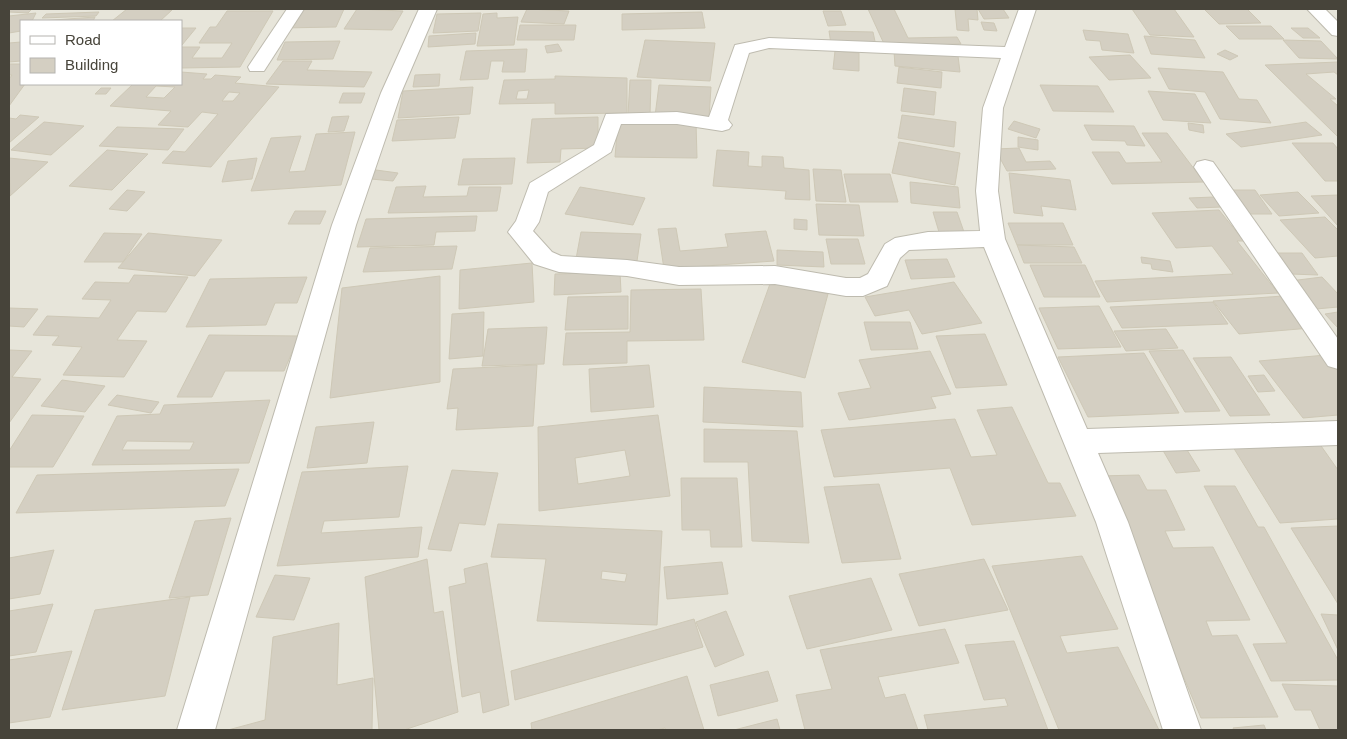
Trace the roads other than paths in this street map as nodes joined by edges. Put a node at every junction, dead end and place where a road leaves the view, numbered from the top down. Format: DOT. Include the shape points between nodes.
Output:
graph roads {
  1 [pos="295,9"];
  2 [pos="428,9"];
  3 [pos="1027,9"];
  4 [pos="1315,9"];
  5 [pos="1338,32"];
  6 [pos="1012,52"];
  7 [pos="257,67"];
  8 [pos="1205,168"];
  9 [pos="993,239"];
  10 [pos="1338,359"];
  11 [pos="1338,433"];
  12 [pos="1077,441"];
  13 [pos="196,730"];
  14 [pos="1182,730"];
  1 -- 7 [label="street"];
  2 -- 13 [label="street" via="391,93 344,225"];
  3 -- 6 [label="street"];
  4 -- 5 [label="street"];
  6 -- 9 [label="street" via="993,108 987,191"];
  6 -- 9 [label="street" via="769,43 741,49 718,120 722,126 677,118 613,118 604,148 538,188 528,222 520,232 543,258 559,264 627,268 680,276 775,275 846,287 864,287 878,280 889,255 898,246 917,241"];
  8 -- 10 [label="street"];
  9 -- 12 [label="street"];
  11 -- 12 [label="street"];
  12 -- 14 [label="street" via="1112,522"];
}
